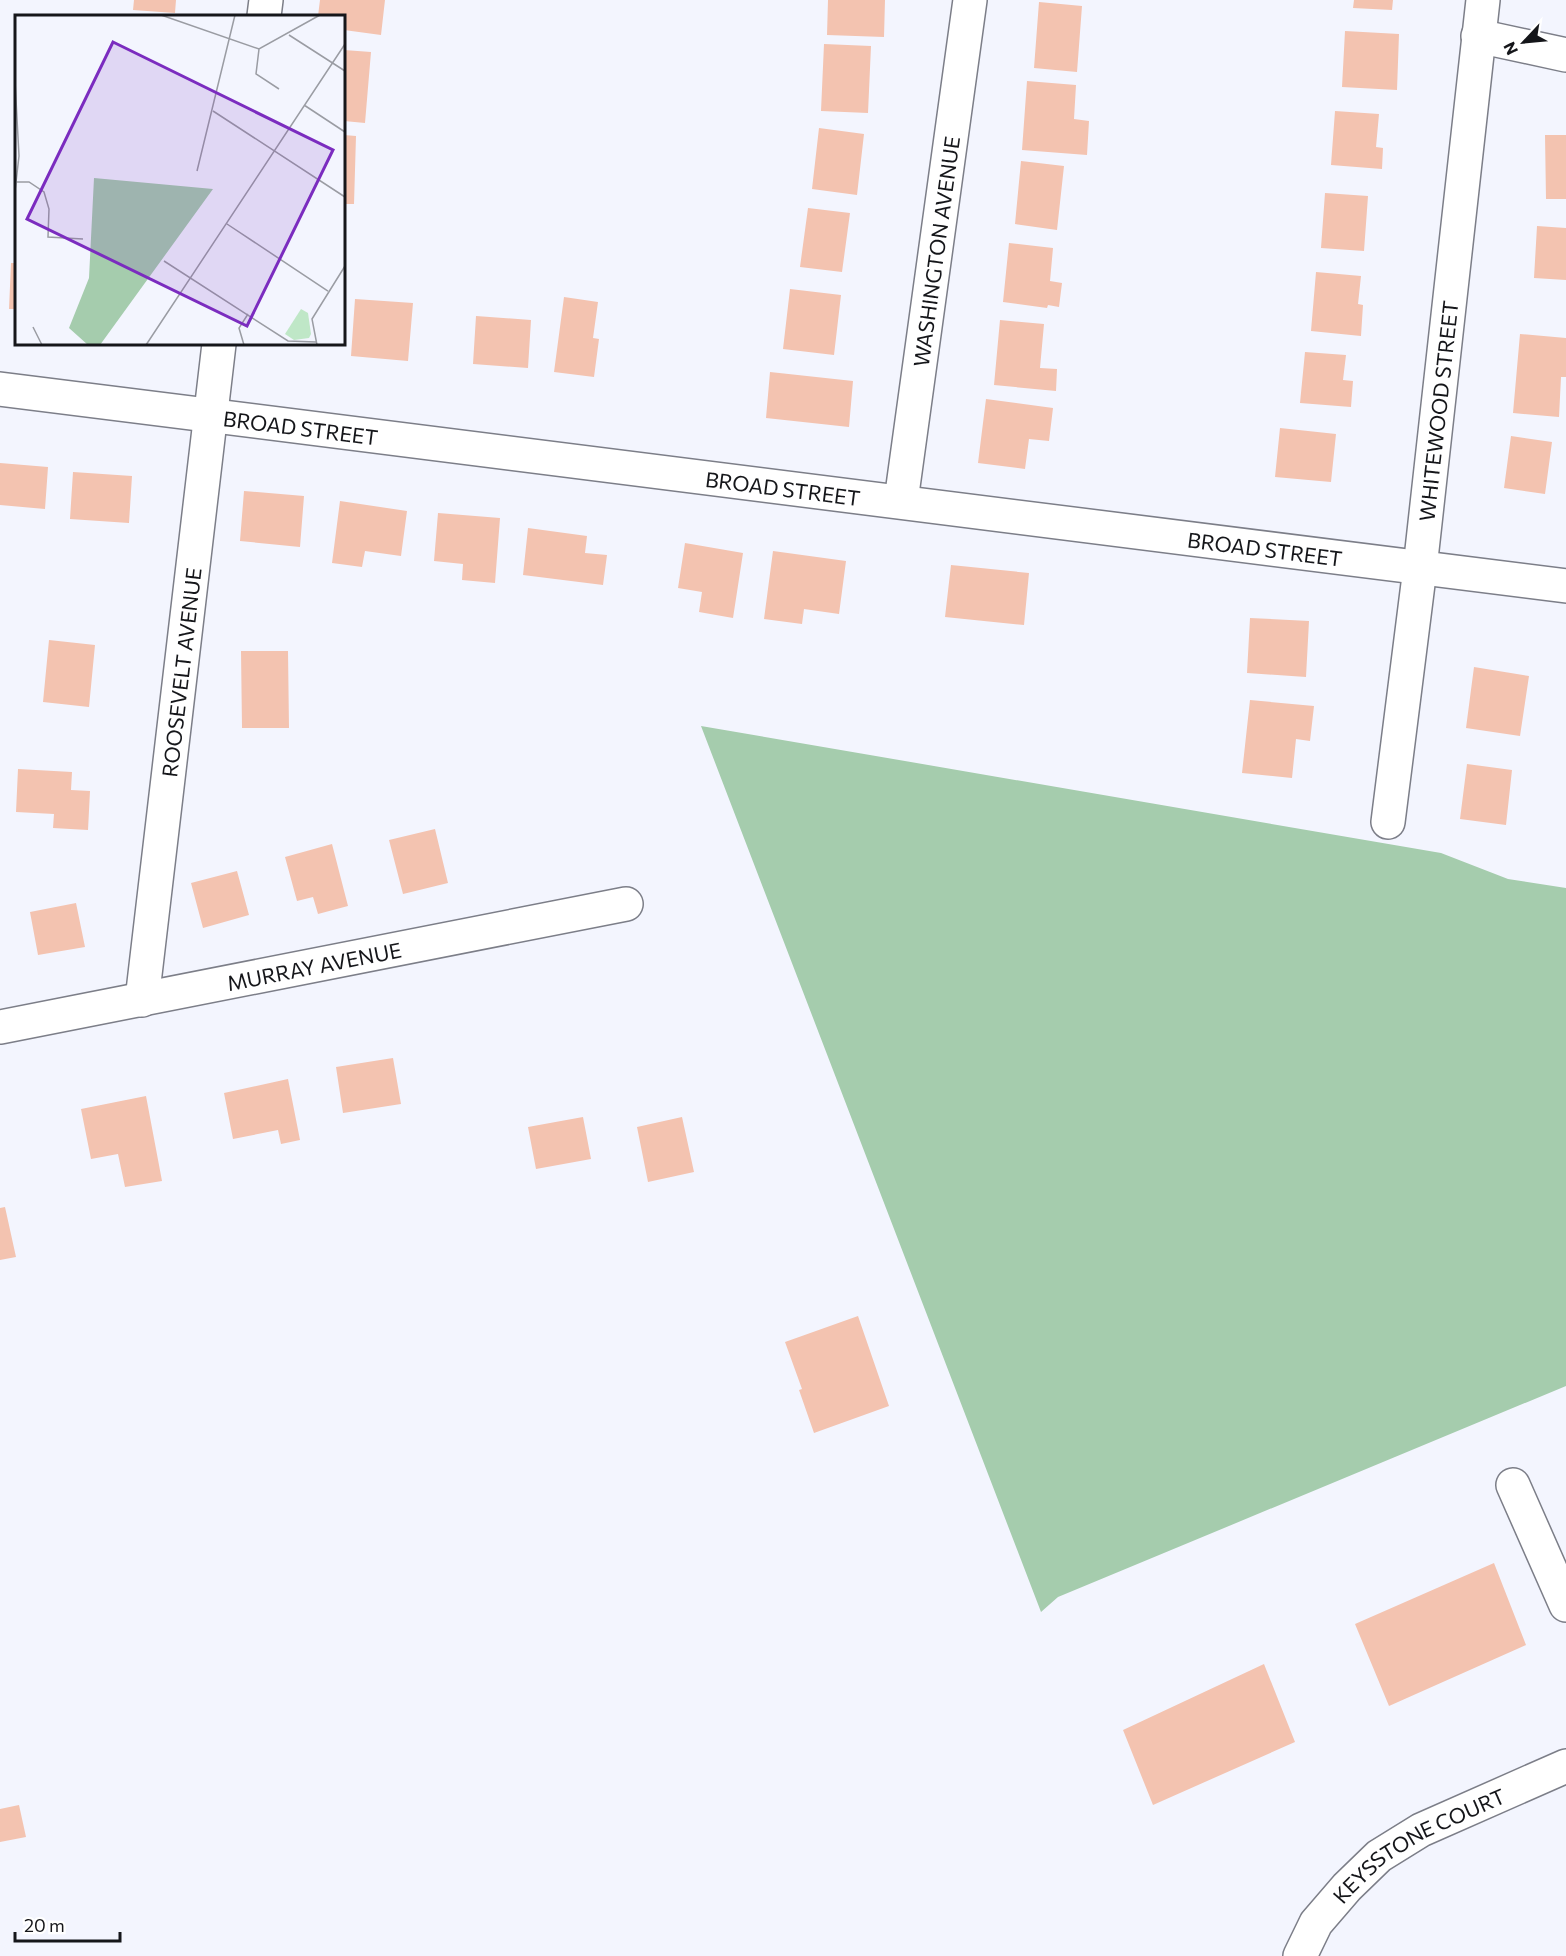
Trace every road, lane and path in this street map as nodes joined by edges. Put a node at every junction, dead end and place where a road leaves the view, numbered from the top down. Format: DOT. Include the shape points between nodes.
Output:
graph roads {
  1 [pos="266,0"];
  2 [pos="970,0"];
  3 [pos="1483,0"];
  4 [pos="264,15"];
  5 [pos="1478,36"];
  6 [pos="1566,55"];
  7 [pos="219,345"];
  8 [pos="0,389"];
  9 [pos="209,415"];
  10 [pos="902,501"];
  11 [pos="1420,568"];
  12 [pos="1566,586"];
  13 [pos="1388,822"];
  14 [pos="626,904"];
  15 [pos="142,1000"];
  16 [pos="0,1027"];
  17 [pos="1512,1485"];
  18 [pos="1566,1605"];
  19 [pos="1566,1766"];
  20 [pos="1300,1956"];
  1 -- 4 [label="street"];
  2 -- 10 [label="street, WASHINGTON AVENUE"];
  3 -- 5 [label="street, WHITEWOOD STREET"];
  5 -- 6 [label="street"];
  5 -- 11 [label="street, WHITEWOOD STREET"];
  7 -- 9 [label="street, ROOSEVELT AVENUE"];
  8 -- 9 [label="street, BROAD STREET"];
  9 -- 10 [label="street, BROAD STREET"];
  9 -- 15 [label="street, ROOSEVELT AVENUE"];
  10 -- 11 [label="street, BROAD STREET"];
  11 -- 12 [label="street, BROAD STREET"];
  11 -- 13 [label="street, WHITEWOOD STREET"];
  14 -- 15 [label="street, MURRAY AVENUE"];
  15 -- 16 [label="street, MURRAY AVENUE"];
  17 -- 18 [label="street"];
  19 -- 20 [label="street, KEYSSTONE COURT" via="1421,1830 1379,1856 1316,1923"];
}
